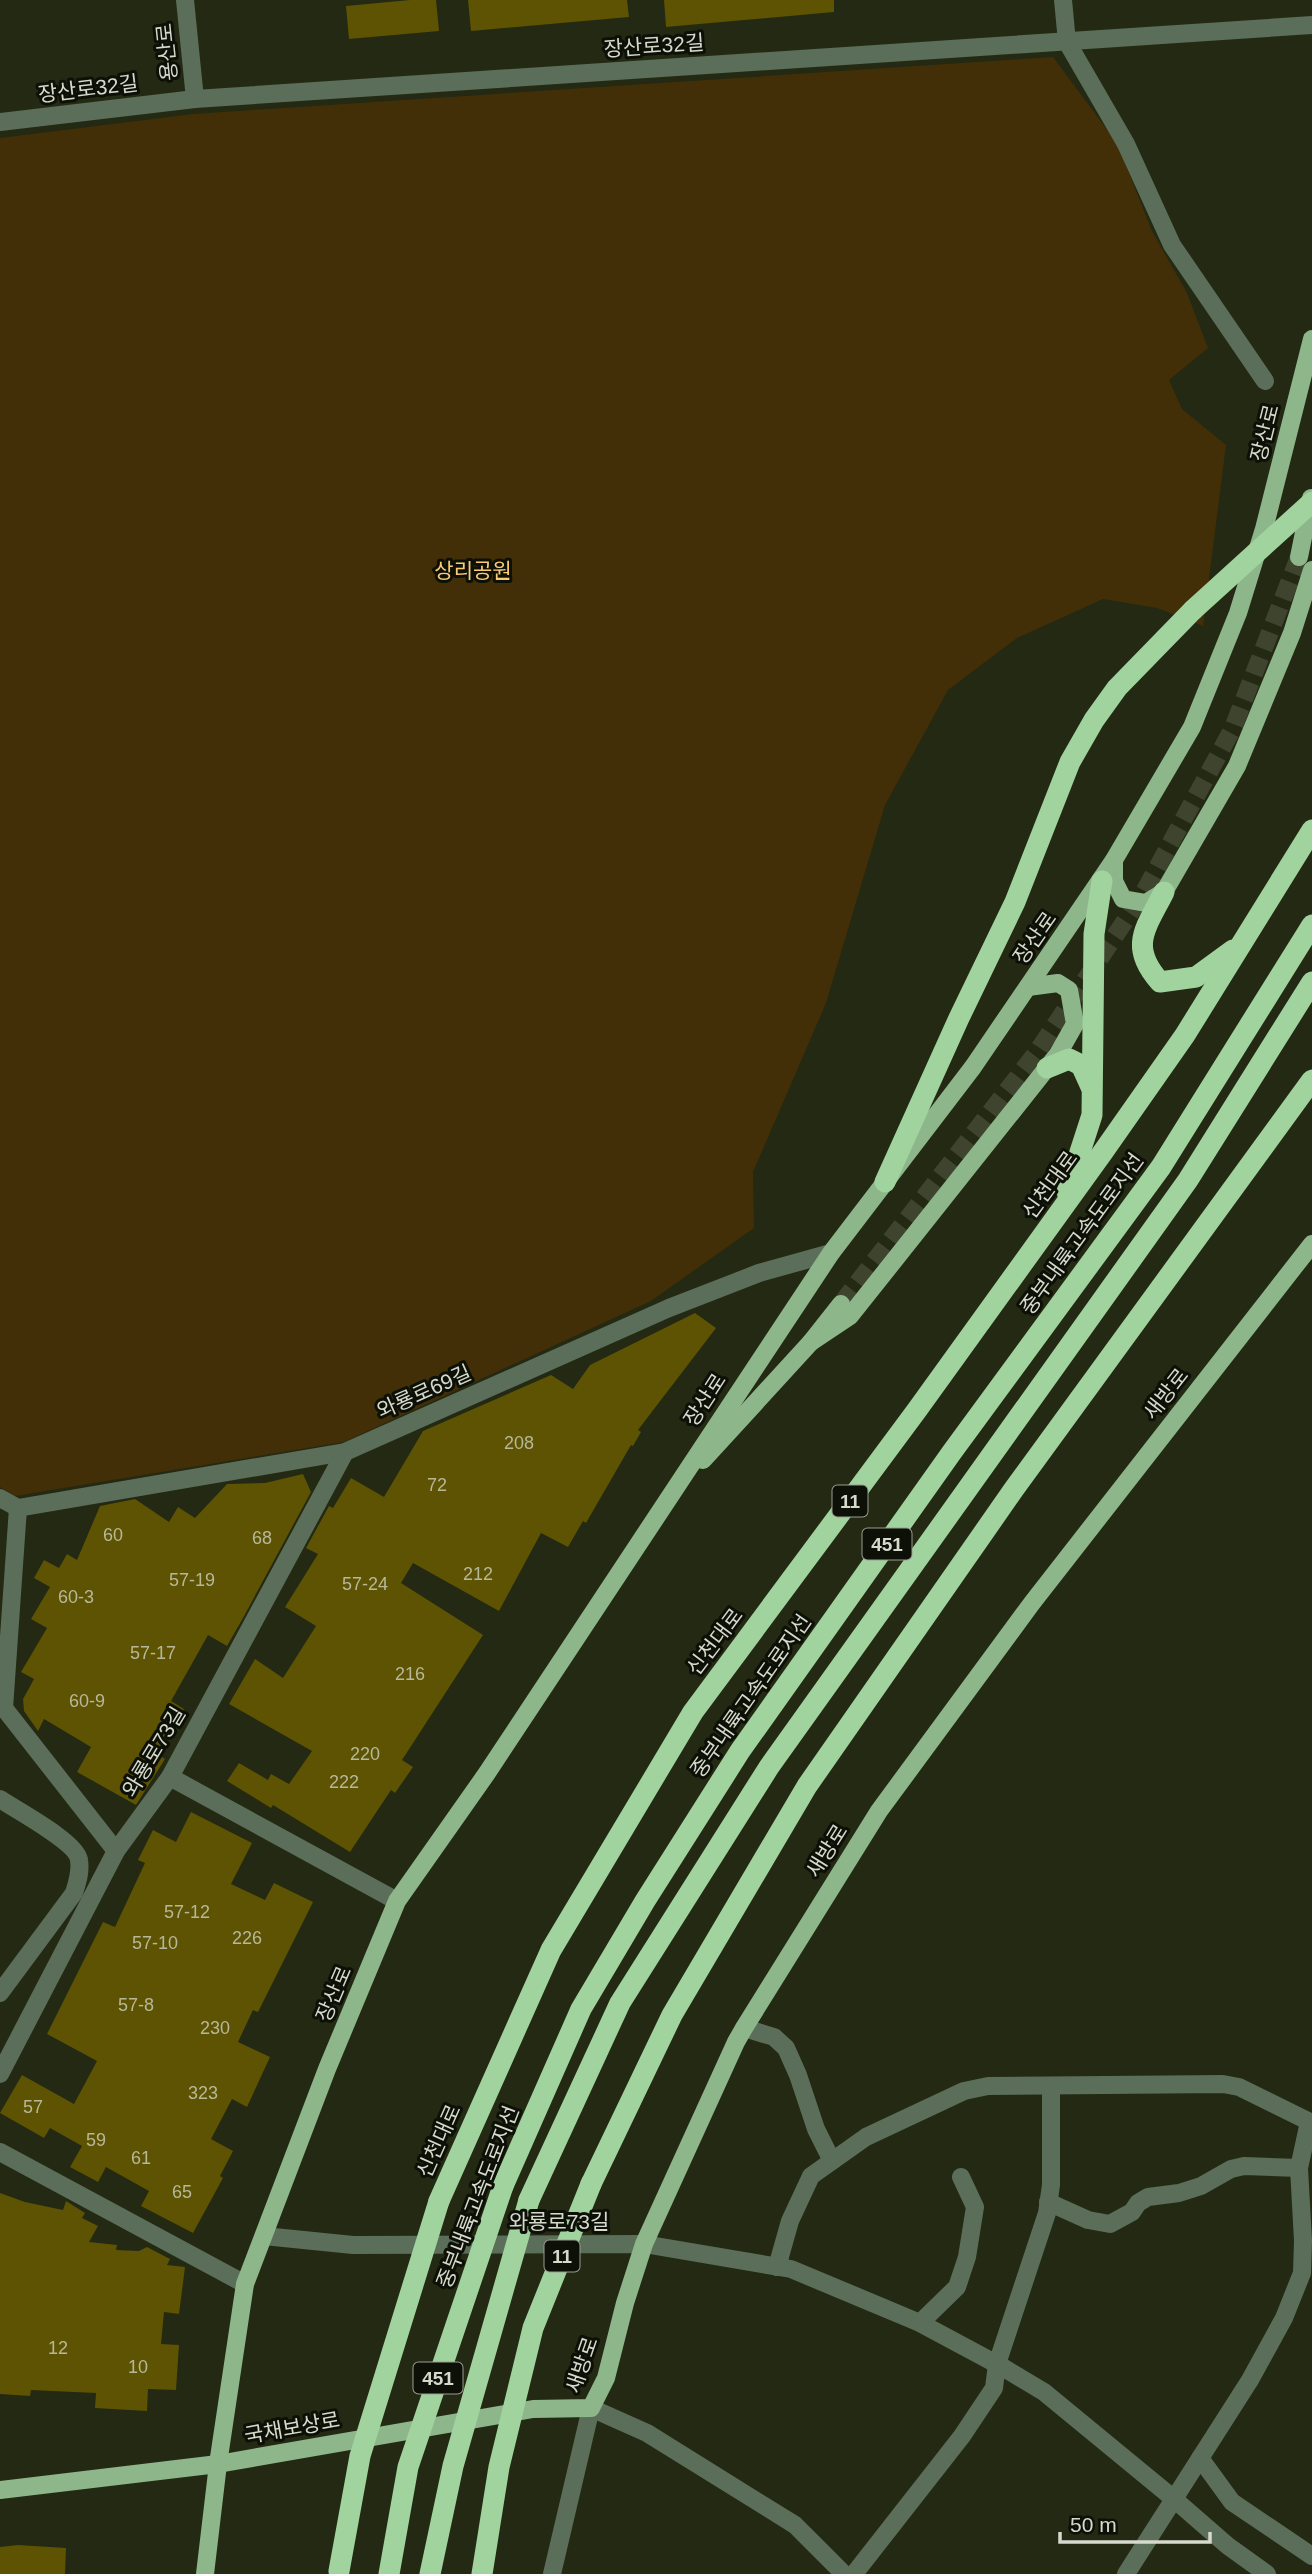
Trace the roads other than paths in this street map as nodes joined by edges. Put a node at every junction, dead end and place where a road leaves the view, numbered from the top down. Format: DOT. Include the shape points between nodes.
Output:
graph roads {
  1 [pos="185,0"];
  2 [pos="1063,0"];
  3 [pos="1312,25"];
  4 [pos="1067,42"];
  5 [pos="195,99"];
  6 [pos="0,122"];
  7 [pos="1312,339"];
  8 [pos="1265,381"];
  9 [pos="1312,496"];
  10 [pos="1312,502"];
  11 [pos="1299,556"];
  12 [pos="1312,570"];
  13 [pos="1312,830"];
  14 [pos="1114,860"];
  15 [pos="1102,881"];
  16 [pos="1164,892"];
  17 [pos="1312,925"];
  18 [pos="1243,942"];
  19 [pos="1312,982"];
  20 [pos="1028,987"];
  21 [pos="1047,1068"];
  22 [pos="1312,1080"];
  23 [pos="1092,1091"];
  24 [pos="885,1182"];
  25 [pos="1058,1215"];
  26 [pos="1312,1244"];
  27 [pos="831,1253"];
  28 [pos="841,1304"];
  29 [pos="811,1342"];
  30 [pos="345,1452"];
  31 [pos="0,1498"];
  32 [pos="668,1499"];
  33 [pos="18,1508"];
  34 [pos="170,1777"];
  35 [pos="0,1799"];
  36 [pos="116,1851"];
  37 [pos="397,1901"];
  38 [pos="0,1993"];
  39 [pos="744,2028"];
  40 [pos="0,2074"];
  41 [pos="1051,2086"];
  42 [pos="1310,2123"];
  43 [pos="0,2152"];
  44 [pos="832,2161"];
  45 [pos="1298,2168"];
  46 [pos="961,2177"];
  47 [pos="1048,2202"];
  48 [pos="264,2236"];
  49 [pos="644,2244"];
  50 [pos="777,2267"];
  51 [pos="245,2284"];
  52 [pos="919,2323"];
  53 [pos="997,2364"];
  54 [pos="591,2408"];
  55 [pos="1200,2458"];
  56 [pos="218,2464"];
  57 [pos="0,2490"];
  58 [pos="1174,2499"];
  59 [pos="1312,2556"];
  60 [pos="338,2572"];
  61 [pos="205,2574"];
  62 [pos="389,2574"];
  63 [pos="430,2574"];
  64 [pos="482,2574"];
  65 [pos="552,2574"];
  66 [pos="844,2574"];
  67 [pos="854,2574"];
  68 [pos="1126,2574"];
  69 [pos="1267,2574"];
  1 -- 5 [label="street, 용산로"];
  2 -- 4 [label="street"];
  3 -- 4 [label="street, 장산로32길"];
  4 -- 5 [label="street, 장산로32길"];
  4 -- 8 [label="street" via="1126,144 1172,245"];
  5 -- 6 [label="street, 장산로32길"];
  7 -- 14 [label="main road, 장산로" via="1238,613 1192,727"];
  9 -- 11 [label="main road"];
  10 -- 24 [label="highway, bridge" via="1193,610 1117,688 1094,720 1070,762 1015,902"];
  12 -- 16 [label="main road" via="1292,633 1237,766"];
  13 -- 18 [label="highway, 신천대로 / 11"];
  14 -- 15 [label="main road, 장산로"];
  14 -- 16 [label="main road" via="1114,881 1123,899 1146,903"];
  15 -- 20 [label="main road, 장산로"];
  15 -- 23 [label="highway" via="1094,934"];
  16 -- 18 [label="highway" via="1141,938 1147,967 1160,982 1196,977"];
  17 -- 62 [label="highway, 중부내륙고속도로지선 / 451, bridge" via="1161,1167 732,1763 581,2009 503,2186 408,2467"];
  18 -- 25 [label="highway, 신천대로 / 11" via="1185,1035"];
  19 -- 63 [label="highway, 451, bridge" via="1188,1180 769,1767 620,2003 529,2200 453,2466"];
  20 -- 21 [label="main road" via="1058,983 1069,990 1075,1024"];
  20 -- 24 [label="main road, 장산로"];
  21 -- 23 [label="highway" via="1069,1059 1081,1065"];
  21 -- 29 [label="main road" via="850,1316"];
  22 -- 64 [label="highway, 11, bridge" via="1014,1489 807,1786 672,2015 591,2184 533,2328 499,2467"];
  23 -- 25 [label="highway" via="1092,1115"];
  24 -- 27 [label="main road, 장산로"];
  25 -- 60 [label="highway, 신천대로 / 11, bridge" via="693,1712 551,1950 439,2201 360,2456"];
  26 -- 39 [label="main road, 새방로" via="1032,1603 879,1811"];
  27 -- 30 [label="street, 와룡로69길" via="759,1273 669,1308"];
  27 -- 32 [label="main road, 장산로"];
  28 -- 29 [label="main road, 장산로"];
  29 -- 32 [label="main road, 장산로"];
  30 -- 33 [label="street, 와룡로69길"];
  30 -- 34 [label="street, 와룡로73길"];
  31 -- 33 [label="street"];
  32 -- 37 [label="main road, 장산로"];
  33 -- 36 [label="street" via="4,1708"];
  34 -- 36 [label="street, 와룡로73길"];
  34 -- 37 [label="street"];
  35 -- 38 [label="street" via="70,1845 79,1857 79,1866 74,1893"];
  36 -- 40 [label="street, 와룡로73길"];
  37 -- 48 [label="main road, 장산로"];
  39 -- 44 [label="street" via="774,2037 786,2048"];
  39 -- 49 [label="main road, 새방로"];
  41 -- 42 [label="street" via="1223,2084 1239,2087"];
  41 -- 44 [label="street" via="988,2086 964,2091 866,2137"];
  41 -- 47 [label="street"];
  42 -- 45 [label="street"];
  43 -- 51 [label="street"];
  44 -- 50 [label="street" via="811,2176 790,2221"];
  45 -- 47 [label="street" via="1231,2169 1201,2186 1148,2197 1132,2213 1110,2224 1088,2220"];
  45 -- 55 [label="street" via="1302,2273 1250,2380"];
  46 -- 52 [label="street" via="975,2207 967,2257 957,2287"];
  47 -- 53 [label="street"];
  48 -- 49 [label="street, 와룡로73길" via="353,2245"];
  48 -- 51 [label="main road, 장산로"];
  49 -- 50 [label="street, 와룡로73길"];
  49 -- 54 [label="main road, 새방로" via="606,2378"];
  50 -- 52 [label="street, 와룡로73길"];
  51 -- 56 [label="main road, 장산로"];
  52 -- 53 [label="street, 와룡로73길"];
  53 -- 58 [label="street, 와룡로73길" via="1044,2392"];
  53 -- 67 [label="street" via="995,2388"];
  54 -- 56 [label="main road, 국채보상로" via="533,2409"];
  54 -- 65 [label="street, 새방로"];
  54 -- 66 [label="street" via="647,2433 795,2525"];
  55 -- 58 [label="street"];
  55 -- 59 [label="street" via="1232,2502"];
  56 -- 57 [label="main road, 국채보상로"];
  56 -- 61 [label="main road, 장산로"];
  58 -- 68 [label="street"];
  58 -- 69 [label="street, 와룡로73길"];
}
